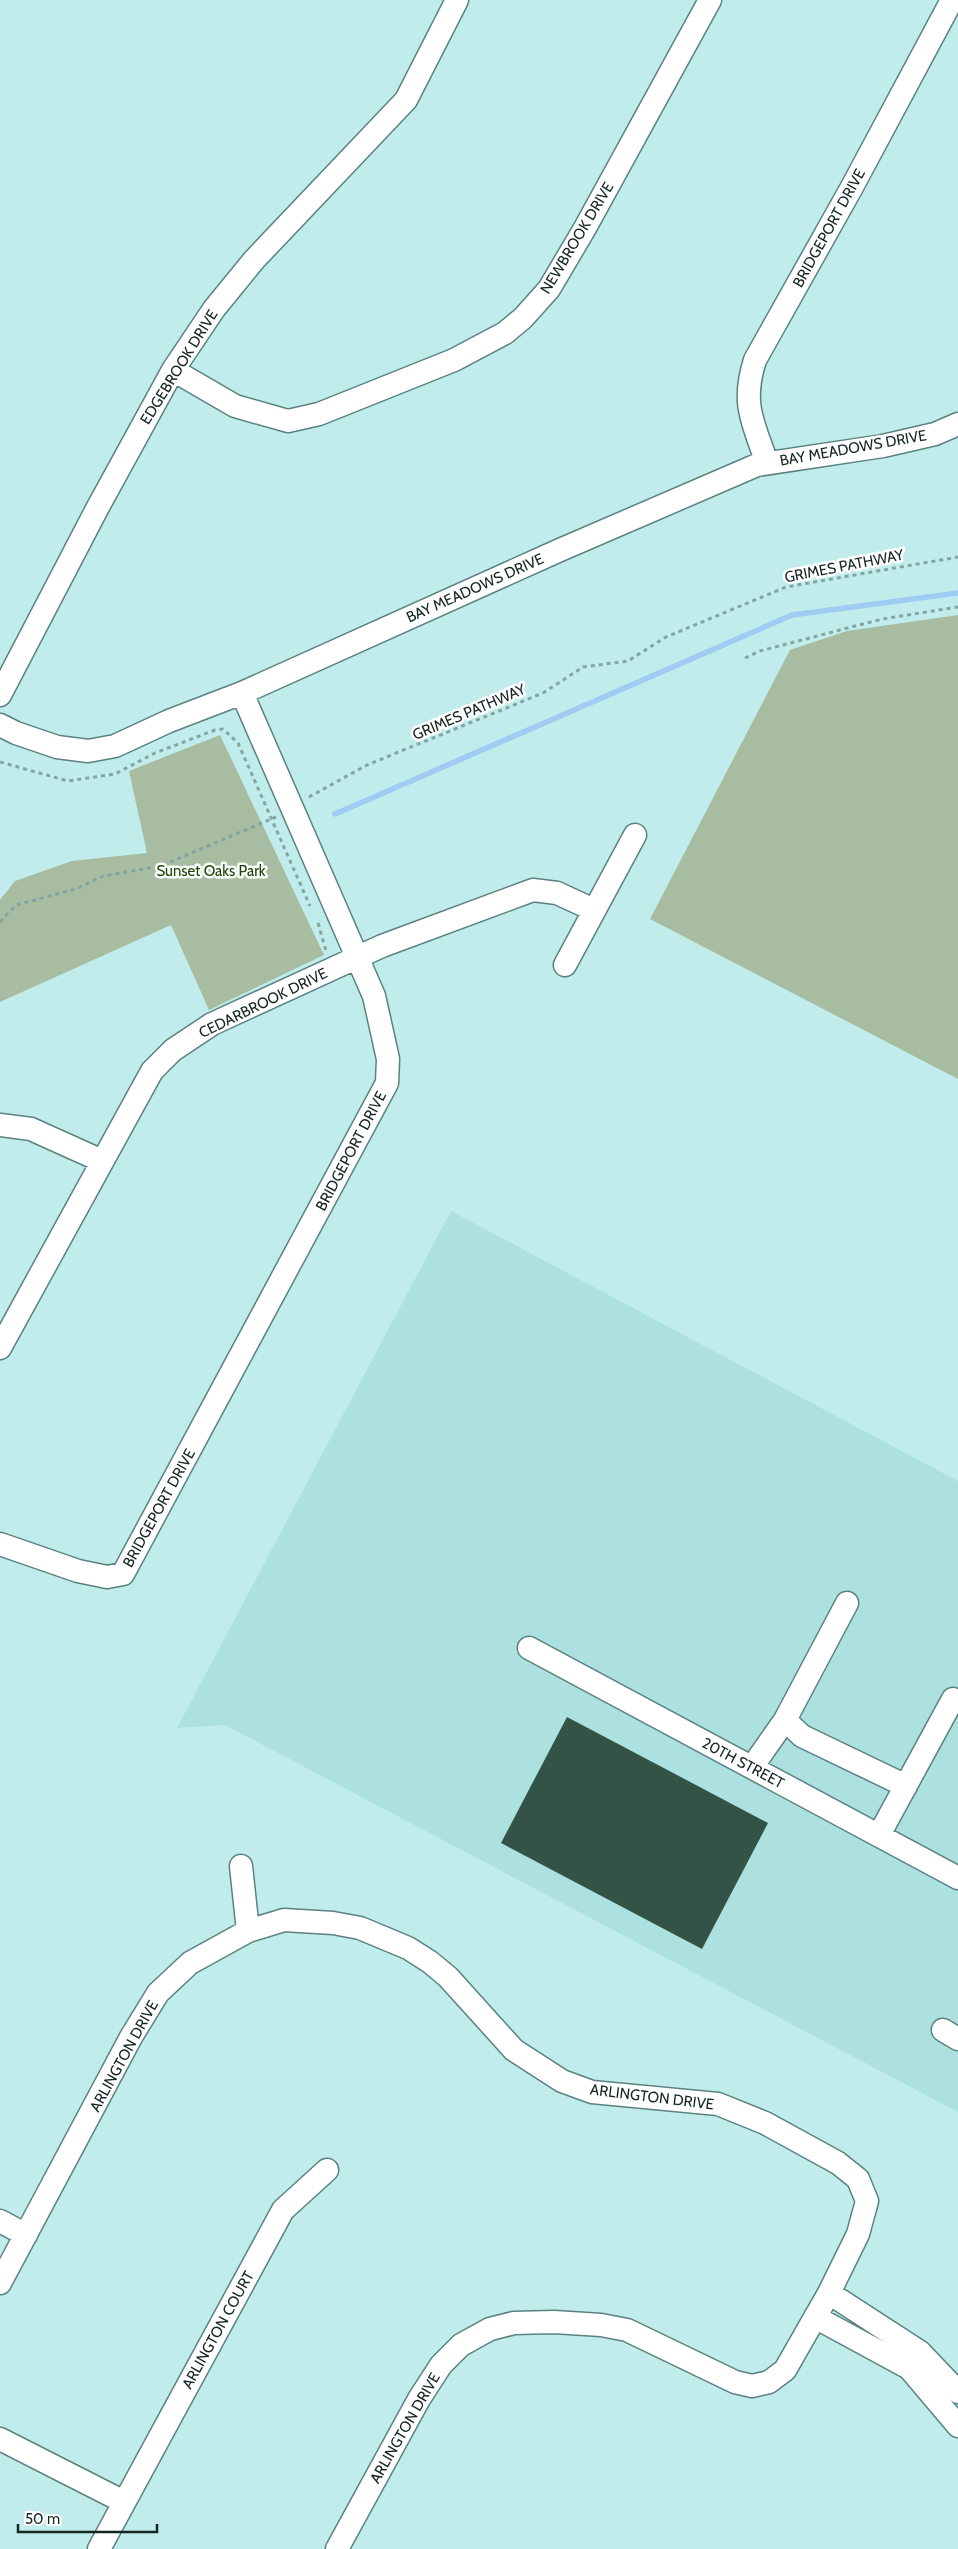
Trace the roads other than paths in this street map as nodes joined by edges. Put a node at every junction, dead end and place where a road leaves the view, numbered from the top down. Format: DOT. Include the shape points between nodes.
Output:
graph roads {
  1 [pos="457,0"];
  2 [pos="710,0"];
  3 [pos="952,0"];
  4 [pos="173,370"];
  5 [pos="958,424"];
  6 [pos="766,464"];
  7 [pos="242,693"];
  8 [pos="0,695"];
  9 [pos="0,725"];
  10 [pos="634,835"];
  11 [pos="594,910"];
  12 [pos="358,957"];
  13 [pos="565,965"];
  14 [pos="0,1125"];
  15 [pos="102,1161"];
  16 [pos="0,1348"];
  17 [pos="0,1544"];
  18 [pos="846,1602"];
  19 [pos="529,1648"];
  20 [pos="953,1699"];
  21 [pos="784,1720"];
  22 [pos="752,1767"];
  23 [pos="906,1786"];
  24 [pos="879,1835"];
  25 [pos="241,1866"];
  26 [pos="958,1878"];
  27 [pos="248,1931"];
  28 [pos="327,2170"];
  29 [pos="0,2221"];
  30 [pos="26,2235"];
  31 [pos="0,2283"];
  32 [pos="828,2293"];
  33 [pos="815,2317"];
  34 [pos="958,2392"];
  35 [pos="958,2426"];
  36 [pos="0,2439"];
  37 [pos="124,2502"];
  38 [pos="99,2549"];
  39 [pos="337,2549"];
  1 -- 4 [label="street, EDGEBROOK DRIVE" via="406,100 254,260 214,309"];
  2 -- 4 [label="street, NEWBROOK DRIVE" via="586,228 549,289 505,333 454,360 319,414 288,421 235,406"];
  3 -- 6 [label="street, BRIDGEPORT DRIVE" via="756,360 749,378 747,404"];
  4 -- 8 [label="street, EDGEBROOK DRIVE"];
  5 -- 6 [label="street, BAY MEADOWS DRIVE" via="935,434 882,446"];
  6 -- 7 [label="street, BAY MEADOWS DRIVE" via="757,465 560,550"];
  7 -- 9 [label="street, BAY MEADOWS DRIVE" via="115,746 88,751 57,747"];
  7 -- 12 [label="street, BRIDGEPORT DRIVE"];
  10 -- 11 [label="street"];
  11 -- 12 [label="street, CEDARBROOK DRIVE" via="557,893 533,890"];
  11 -- 13 [label="street"];
  12 -- 15 [label="street, CEDARBROOK DRIVE" via="212,1024 174,1050 152,1071"];
  12 -- 17 [label="street, BRIDGEPORT DRIVE" via="374,996 388,1059 387,1084 123,1574 107,1577 78,1571"];
  14 -- 15 [label="street" via="31,1129"];
  15 -- 16 [label="street, CEDARBROOK DRIVE"];
  18 -- 21 [label="street"];
  19 -- 22 [label="street, 20TH STREET"];
  20 -- 23 [label="street"];
  21 -- 22 [label="street"];
  21 -- 23 [label="street" via="802,1736"];
  22 -- 24 [label="street, 20TH STREET"];
  23 -- 24 [label="street"];
  24 -- 26 [label="street, 20TH STREET"];
  25 -- 27 [label="street"];
  27 -- 30 [label="street, ARLINGTON DRIVE" via="190,1963 158,1993"];
  27 -- 32 [label="street, ARLINGTON DRIVE" via="284,1920 333,1922 360,1928 408,1948 430,1962 448,1977 514,2050 562,2081 592,2092 718,2104 764,2123 838,2163 858,2179 867,2201 858,2234"];
  28 -- 37 [label="street, ARLINGTON COURT" via="283,2210"];
  29 -- 30 [label="street"];
  30 -- 31 [label="street, ARLINGTON DRIVE"];
  32 -- 33 [label="street, ARLINGTON DRIVE"];
  32 -- 34 [label="street" via="920,2352"];
  33 -- 35 [label="street" via="909,2368"];
  33 -- 39 [label="street, ARLINGTON DRIVE" via="785,2370 769,2382 752,2386 735,2382 627,2330 554,2322 490,2329 461,2345 441,2364"];
  36 -- 37 [label="street"];
  37 -- 38 [label="street"];
}
